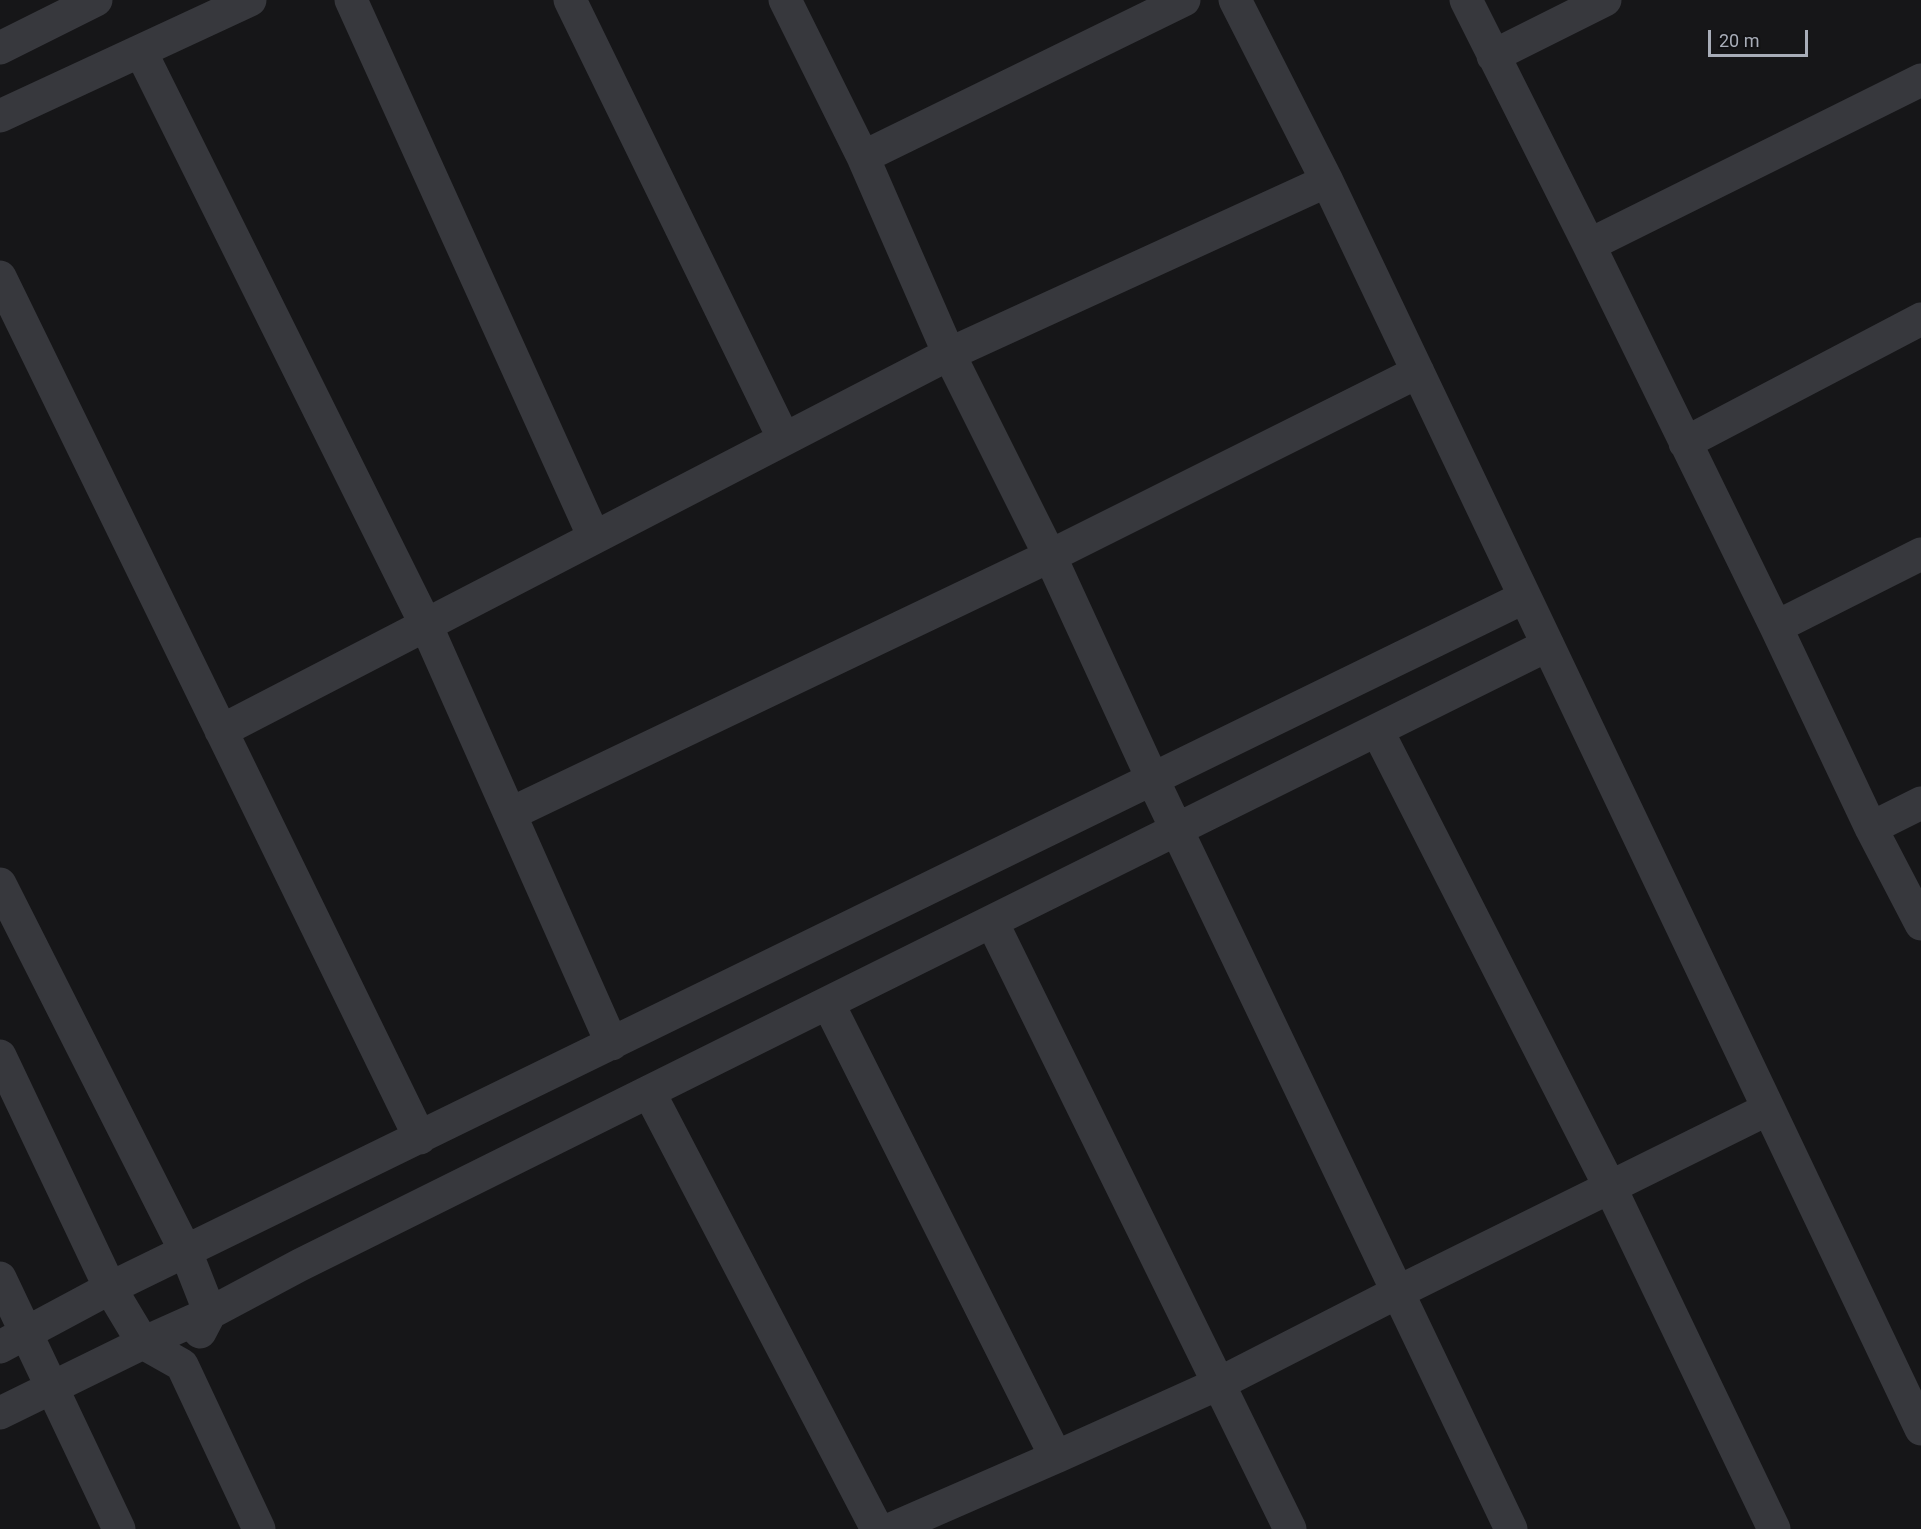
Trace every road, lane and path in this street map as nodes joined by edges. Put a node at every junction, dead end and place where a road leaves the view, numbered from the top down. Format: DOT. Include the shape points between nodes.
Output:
graph roads {
  1 [pos="96,0"];
  2 [pos="250,0"];
  3 [pos="351,0"];
  4 [pos="570,0"];
  5 [pos="785,0"];
  6 [pos="1184,0"];
  7 [pos="1235,0"];
  8 [pos="1466,0"];
  9 [pos="1605,0"];
  10 [pos="54,9"];
  11 [pos="0,48"];
  12 [pos="141,52"];
  13 [pos="1493,56"];
  14 [pos="1921,80"];
  15 [pos="0,116"];
  16 [pos="862,157"];
  17 [pos="1327,182"];
  18 [pos="1589,245"];
  19 [pos="0,277"];
  20 [pos="1921,319"];
  21 [pos="949,354"];
  22 [pos="1418,372"];
  23 [pos="784,439"];
  24 [pos="1685,443"];
  25 [pos="594,537"];
  26 [pos="1921,554"];
  27 [pos="1050,556"];
  28 [pos="1525,597"];
  29 [pos="426,625"];
  30 [pos="1776,627"];
  31 [pos="1548,645"];
  32 [pos="221,730"];
  33 [pos="1377,730"];
  34 [pos="1153,780"];
  35 [pos="1921,803"];
  36 [pos="510,814"];
  37 [pos="1871,828"];
  38 [pos="1177,830"];
  39 [pos="0,884"];
  40 [pos="992,922"];
  41 [pos="1921,924"];
  42 [pos="828,1003"];
  43 [pos="612,1044"];
  44 [pos="0,1056"];
  45 [pos="649,1092"];
  46 [pos="1768,1108"];
  47 [pos="420,1138"];
  48 [pos="1610,1187"];
  49 [pos="186,1252"];
  50 [pos="0,1278"];
  51 [pos="110,1288"];
  52 [pos="1398,1292"];
  53 [pos="210,1313"];
  54 [pos="13,1340"];
  55 [pos="143,1343"];
  56 [pos="182,1365"];
  57 [pos="1218,1384"];
  58 [pos="52,1388"];
  59 [pos="0,1413"];
  60 [pos="1921,1429"];
  61 [pos="1056,1457"];
  62 [pos="119,1529"];
  63 [pos="259,1529"];
  64 [pos="877,1529"];
  65 [pos="891,1529"];
  66 [pos="1290,1529"];
  67 [pos="1511,1529"];
  68 [pos="1774,1529"];
  1 -- 10 [label="street"];
  2 -- 12 [label="street"];
  3 -- 25 [label="street"];
  4 -- 23 [label="street"];
  5 -- 16 [label="street"];
  6 -- 16 [label="street"];
  7 -- 17 [label="street"];
  8 -- 13 [label="street"];
  9 -- 13 [label="street"];
  10 -- 11 [label="street"];
  12 -- 15 [label="street"];
  12 -- 29 [label="street"];
  13 -- 18 [label="street"];
  14 -- 18 [label="street"];
  16 -- 21 [label="street"];
  17 -- 21 [label="street"];
  17 -- 22 [label="street"];
  18 -- 24 [label="street"];
  19 -- 32 [label="street"];
  20 -- 24 [label="street"];
  21 -- 23 [label="street"];
  21 -- 27 [label="street"];
  22 -- 27 [label="street"];
  22 -- 28 [label="street"];
  23 -- 25 [label="street"];
  24 -- 30 [label="street"];
  25 -- 29 [label="street"];
  26 -- 30 [label="street"];
  27 -- 34 [label="street"];
  27 -- 36 [label="street"];
  28 -- 31 [label="street"];
  28 -- 34 [label="street"];
  29 -- 32 [label="street"];
  29 -- 36 [label="street"];
  30 -- 37 [label="street"];
  31 -- 33 [label="street"];
  31 -- 46 [label="street"];
  32 -- 47 [label="street"];
  33 -- 38 [label="street"];
  33 -- 48 [label="street"];
  34 -- 38 [label="street"];
  34 -- 43 [label="street"];
  35 -- 37 [label="street"];
  36 -- 43 [label="street"];
  37 -- 41 [label="street"];
  38 -- 40 [label="street"];
  38 -- 52 [label="street"];
  39 -- 49 [label="street"];
  40 -- 42 [label="street"];
  40 -- 57 [label="street"];
  42 -- 45 [label="street"];
  42 -- 61 [label="street"];
  43 -- 47 [label="street"];
  44 -- 51 [label="street"];
  45 -- 53 [label="street"];
  45 -- 64 [label="street"];
  46 -- 48 [label="street"];
  46 -- 60 [label="street"];
  47 -- 49 [label="street"];
  48 -- 52 [label="street"];
  48 -- 68 [label="street"];
  49 -- 51 [label="street"];
  49 -- 53 [label="street"];
  50 -- 54 [label="street"];
  51 -- 54 [label="street"];
  51 -- 55 [label="street"];
  52 -- 57 [label="street"];
  52 -- 67 [label="street"];
  53 -- 55 [label="street"];
  53 -- 56 [label="street"];
  54 -- 58 [label="street"];
  55 -- 56 [label="street"];
  55 -- 58 [label="street"];
  56 -- 63 [label="street"];
  57 -- 61 [label="street"];
  57 -- 66 [label="street"];
  58 -- 59 [label="street"];
  58 -- 62 [label="street"];
  61 -- 65 [label="street"];
}
